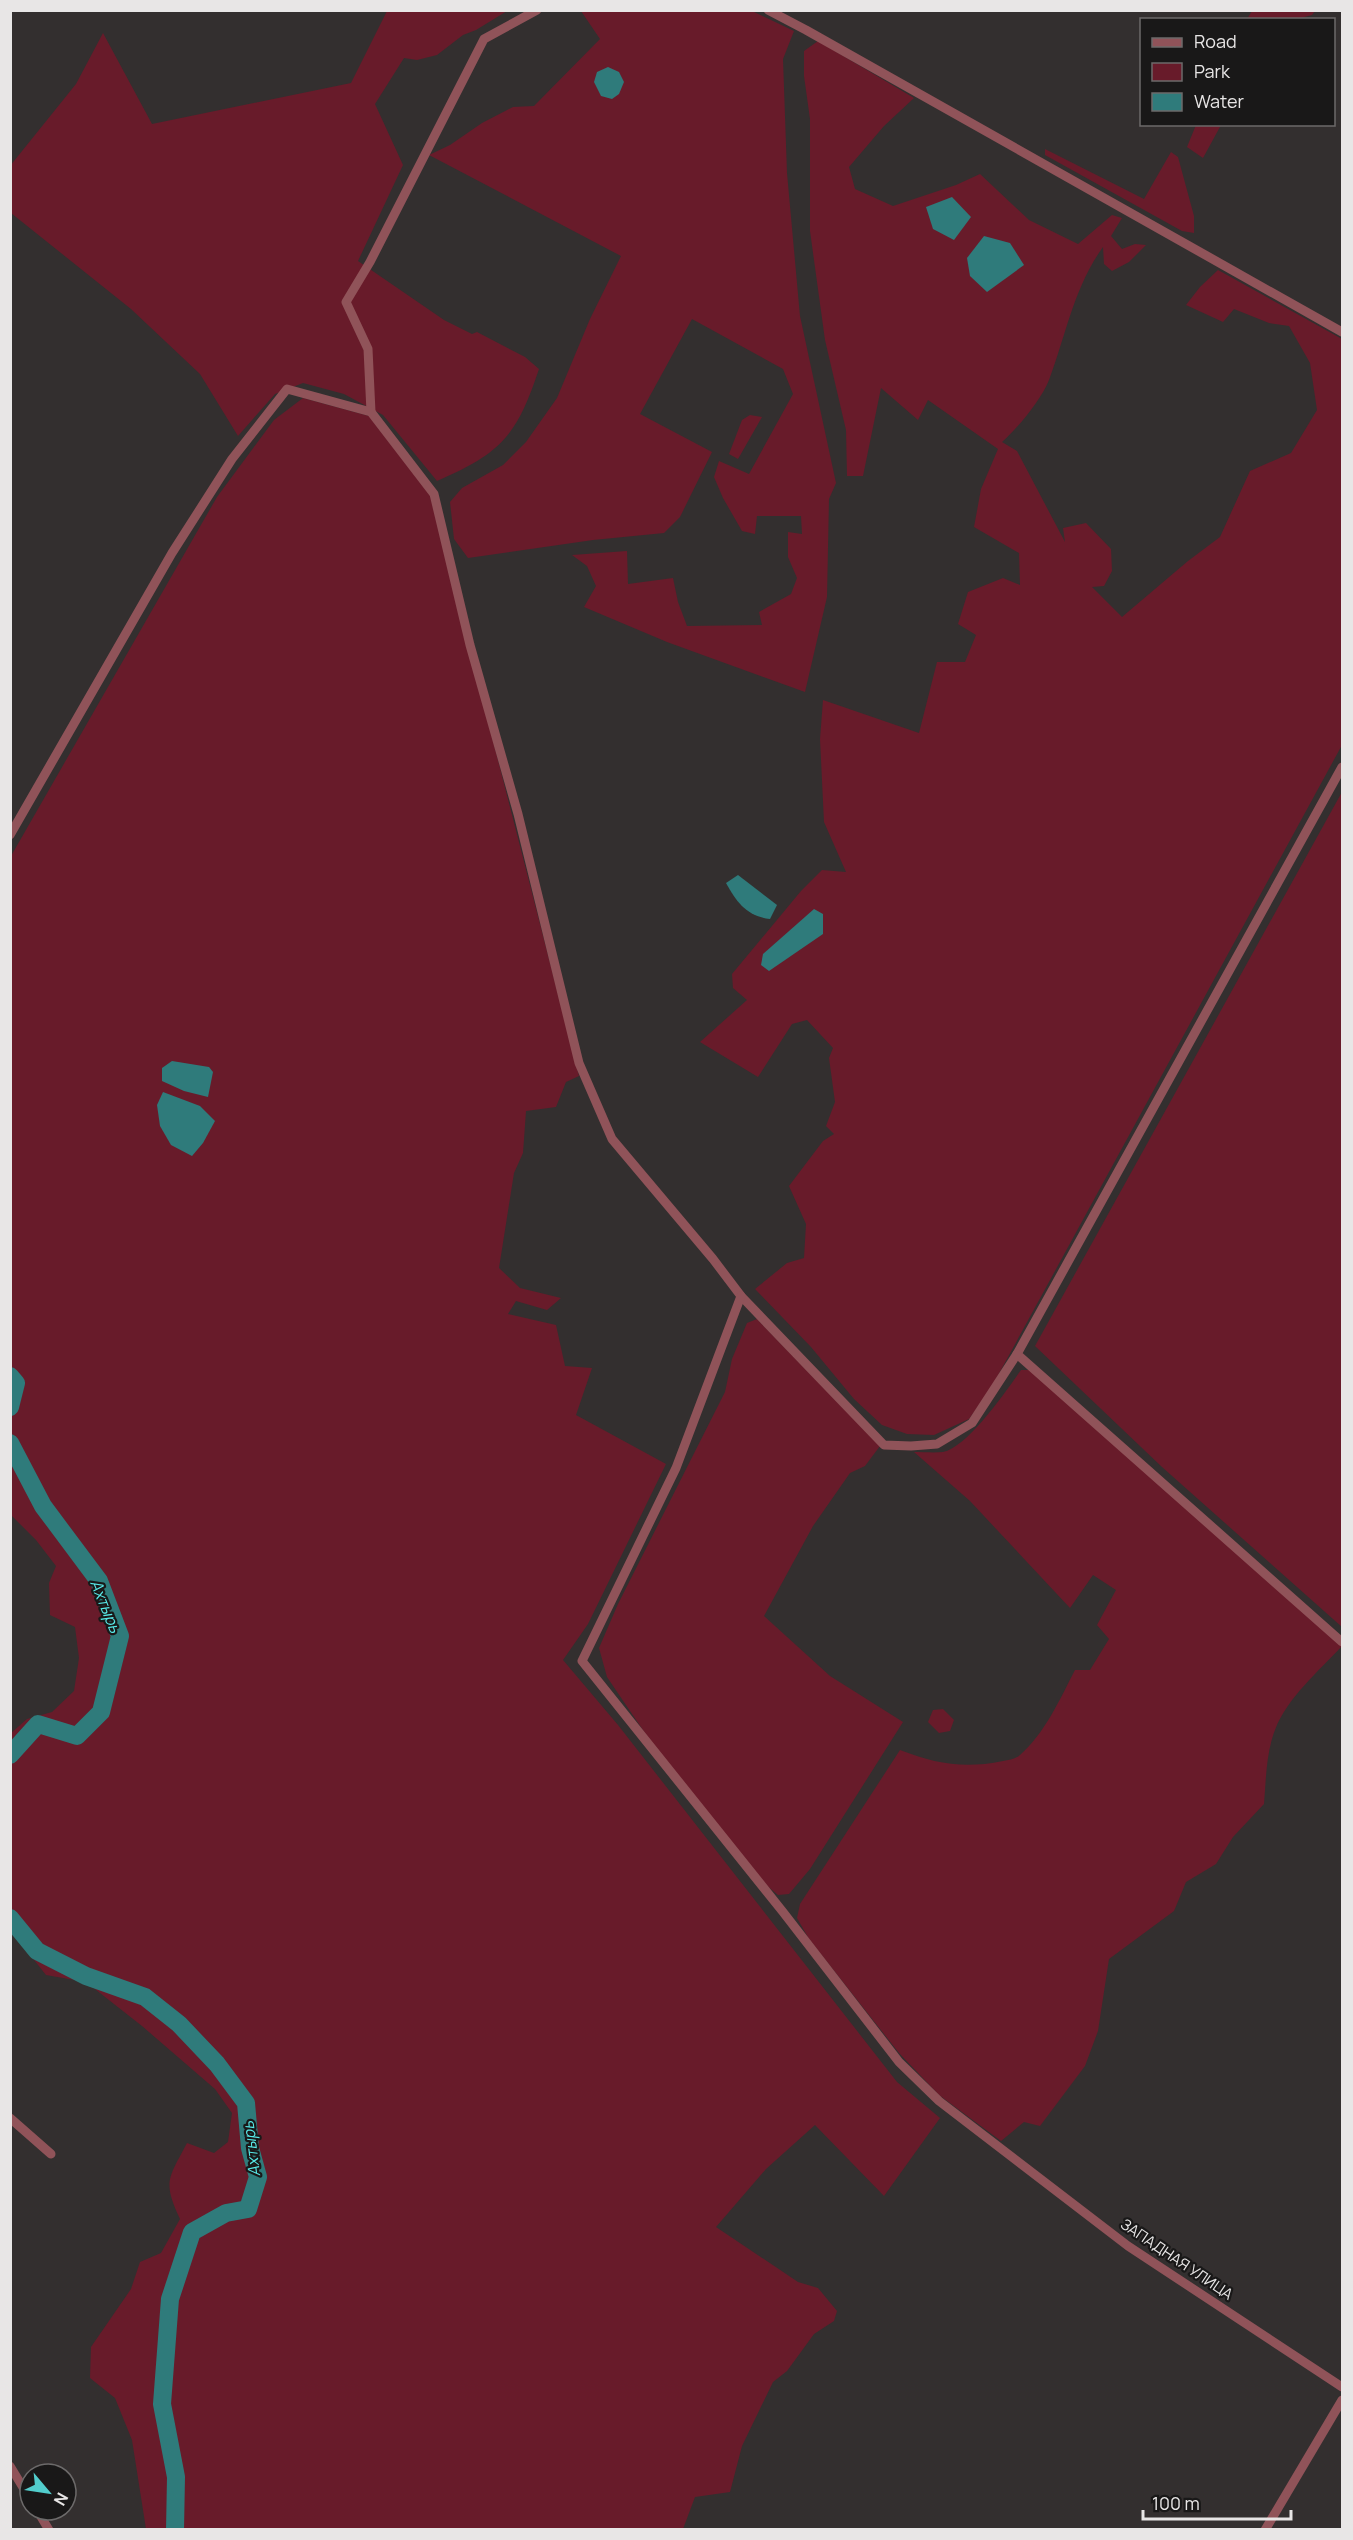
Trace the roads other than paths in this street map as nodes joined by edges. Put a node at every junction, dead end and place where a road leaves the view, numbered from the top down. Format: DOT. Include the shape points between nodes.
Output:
graph roads {
  1 [pos="537,10"];
  2 [pos="768,10"];
  3 [pos="1342,332"];
  4 [pos="371,412"];
  5 [pos="1342,767"];
  6 [pos="11,834"];
  7 [pos="741,1296"];
  8 [pos="1017,1354"];
  9 [pos="1342,1642"];
  10 [pos="10,2118"];
  11 [pos="51,2154"];
  12 [pos="1342,2387"];
  13 [pos="1342,2400"];
  14 [pos="10,2466"];
  15 [pos="18,2479"];
  16 [pos="1265,2529"];
  1 -- 4 [label="street" via="484,39 346,302 368,349"];
  2 -- 3 [label="street"];
  4 -- 6 [label="street" via="287,389 232,459 172,553"];
  4 -- 7 [label="street" via="434,494 579,1063 612,1139"];
  5 -- 8 [label="street"];
  7 -- 8 [label="street" via="884,1445 937,1444 972,1423"];
  7 -- 12 [label="street, ЗАПАДНАЯ УЛИЦА" via="676,1468 582,1661 899,2062 939,2100 1128,2246"];
  8 -- 9 [label="street"];
  10 -- 11 [label="street"];
  13 -- 16 [label="street"];
  14 -- 15 [label="street"];
}
